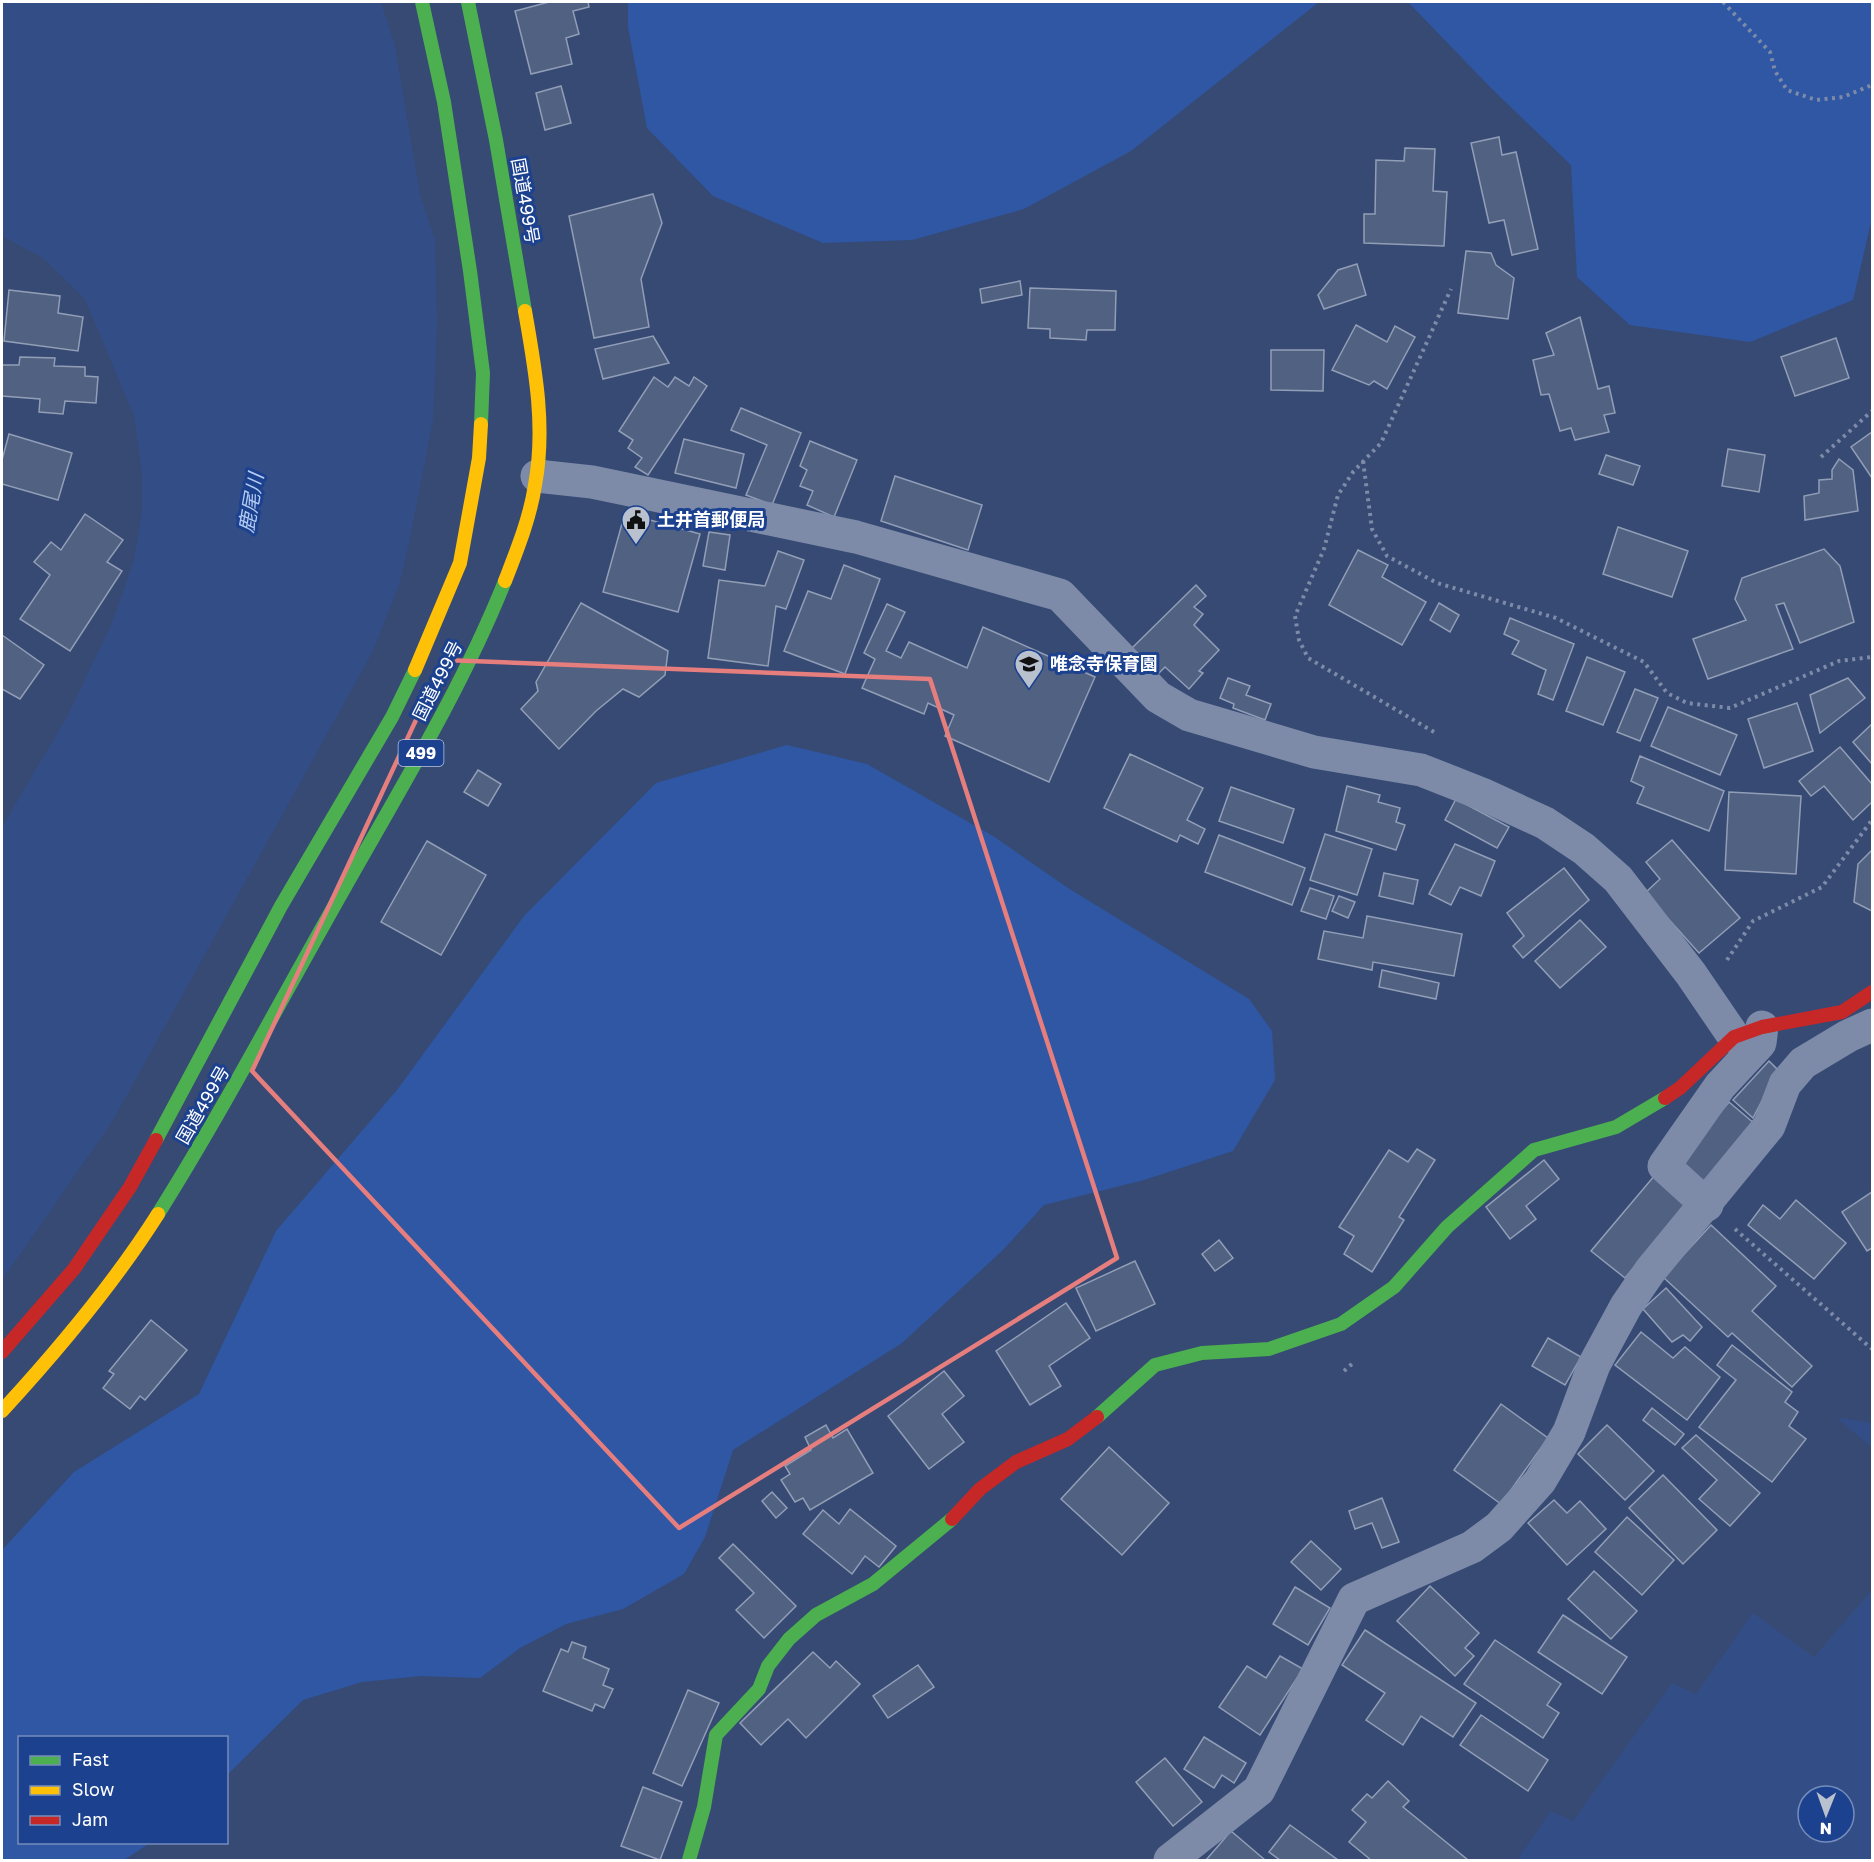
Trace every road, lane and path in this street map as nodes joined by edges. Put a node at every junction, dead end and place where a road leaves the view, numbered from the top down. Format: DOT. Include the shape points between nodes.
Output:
graph roads {
  1 [pos="422,2"];
  2 [pos="468,2"];
  3 [pos="1723,2"];
  4 [pos="1872,85"];
  5 [pos="1451,288"];
  6 [pos="1872,411"];
  7 [pos="1821,457"];
  8 [pos="1363,461"];
  9 [pos="537,476"];
  10 [pos="1872,657"];
  11 [pos="1437,733"];
  12 [pos="1872,820"];
  13 [pos="1872,992"];
  14 [pos="1705,993"];
  15 [pos="1872,1025"];
  16 [pos="1748,1032"];
  17 [pos="1707,1205"];
  18 [pos="1872,1349"];
  19 [pos="2,1352"];
  20 [pos="2,1411"];
  21 [pos="689,1860"];
  22 [pos="1170,1860"];
  1 -- 19 [label="main road, 国道499号 / 499" via="444,102 483,374 479,458 460,563 392,717 282,906 130,1187 74,1269"];
  2 -- 9 [label="main road, 国道499号 / 499" via="532,349 539,430"];
  3 -- 4 [label="path" via="1770,52 1775,71 1787,90 1816,100 1843,96"];
  5 -- 8 [label="path" via="1381,443"];
  6 -- 7 [label="path"];
  8 -- 10 [label="path" via="1372,529 1387,556 1437,583 1556,618 1644,662 1666,693 1687,703 1730,708 1839,661"];
  8 -- 11 [label="path" via="1338,495 1324,549 1295,616 1299,640 1308,658"];
  9 -- 14 [label="street" via="592,482 856,537 1060,595 1158,697 1189,715 1314,752 1421,770 1545,824 1584,849 1618,879"];
  9 -- 20 [label="main road, 国道499号 / 499" via="523,532 495,609 447,707 210,1132 92,1311"];
  12 -- 14 [label="path" via="1822,887 1754,921"];
  13 -- 16 [label="main road" via="1842,1012"];
  14 -- 16 [label="street"];
  15 -- 17 [label="street" via="1803,1063 1785,1084 1769,1126"];
  16 -- 17 [label="street" via="1760,1043 1720,1086 1664,1166"];
  16 -- 21 [label="main road" via="1647,1110 1616,1127 1534,1150 1447,1227 1394,1287 1341,1324 1269,1349 1202,1353 1155,1365 1112,1406 1068,1439 1016,1462 980,1489 950,1521 873,1584 816,1614 789,1639 768,1666 759,1689 716,1735 704,1807"];
  17 -- 18 [label="path"];
  17 -- 22 [label="street" via="1650,1271 1626,1306 1594,1365 1569,1432 1540,1481 1499,1527 1472,1547 1354,1599 1259,1790"];
}
